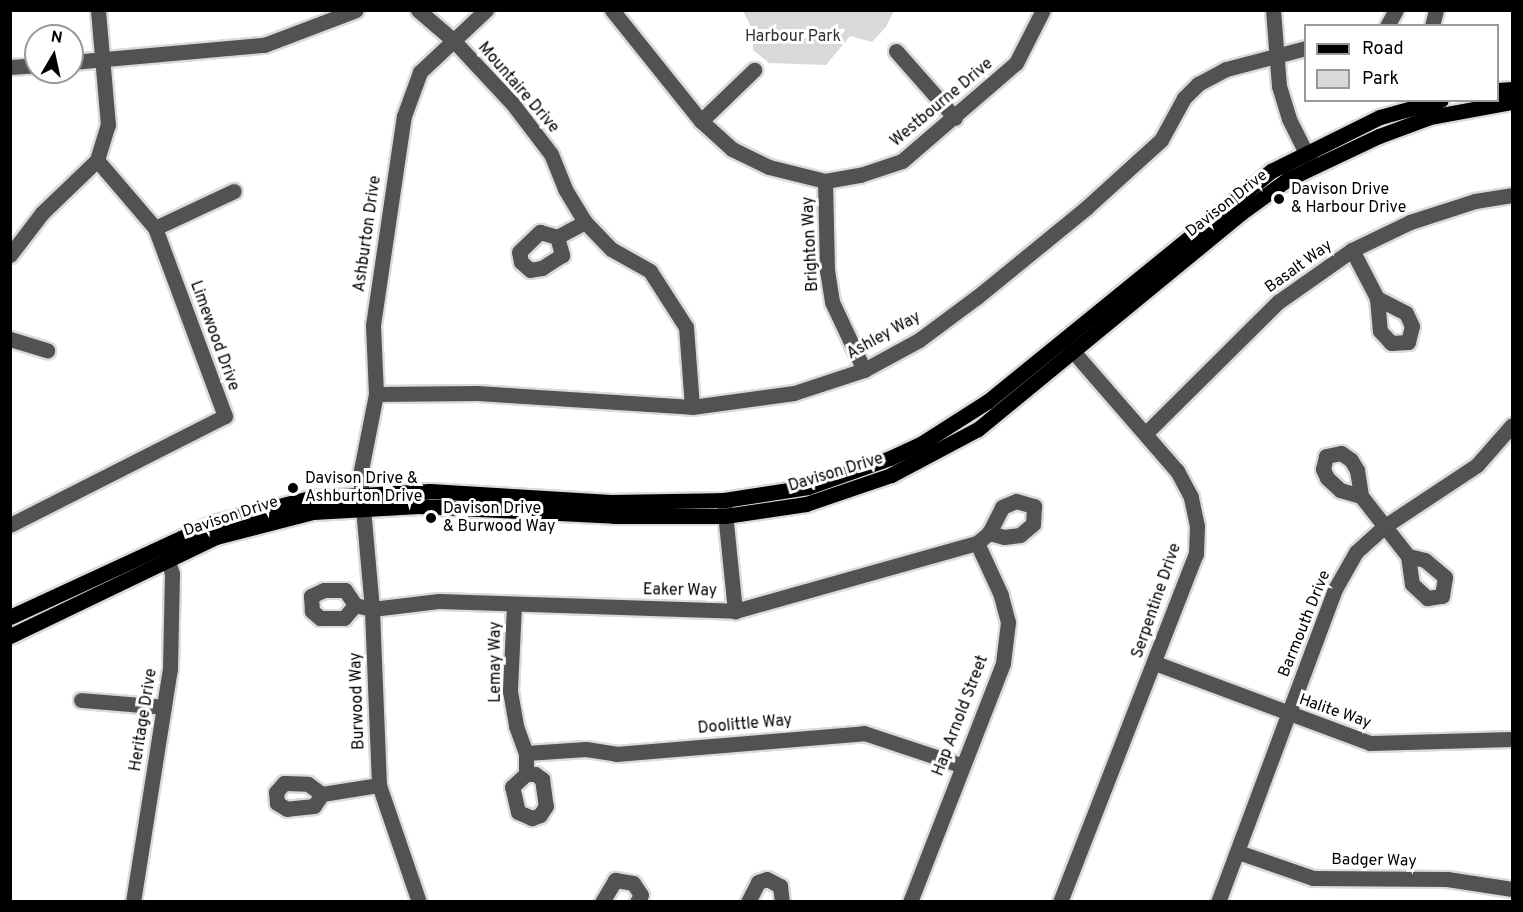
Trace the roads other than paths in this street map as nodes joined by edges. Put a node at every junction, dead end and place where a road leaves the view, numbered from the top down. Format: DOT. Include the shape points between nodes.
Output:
graph roads {
  1 [pos="98,10"];
  2 [pos="356,10"];
  3 [pos="418,10"];
  4 [pos="486,10"];
  5 [pos="612,10"];
  6 [pos="1043,10"];
  7 [pos="1273,10"];
  8 [pos="1396,10"];
  9 [pos="1388,24"];
  10 [pos="453,40"];
  11 [pos="1304,48"];
  12 [pos="896,51"];
  13 [pos="1275,56"];
  14 [pos="104,60"];
  15 [pos="84,61"];
  16 [pos="754,70"];
  17 [pos="1434,102"];
  18 [pos="1512,102"];
  19 [pos="955,118"];
  20 [pos="701,121"];
  21 [pos="1305,153"];
  22 [pos="97,160"];
  23 [pos="1312,167"];
  24 [pos="825,181"];
  25 [pos="234,191"];
  26 [pos="1512,195"];
  27 [pos="585,222"];
  28 [pos="155,228"];
  29 [pos="557,237"];
  30 [pos="1352,250"];
  31 [pos="10,255"];
  32 [pos="1377,298"];
  33 [pos="10,339"];
  34 [pos="1064,341"];
  35 [pos="47,350"];
  36 [pos="1077,351"];
  37 [pos="864,370"];
  38 [pos="376,394"];
  39 [pos="692,407"];
  40 [pos="1146,433"];
  41 [pos="1510,435"];
  42 [pos="1360,496"];
  43 [pos="363,500"];
  44 [pos="724,500"];
  45 [pos="724,516"];
  46 [pos="10,525"];
  47 [pos="1385,526"];
  48 [pos="983,538"];
  49 [pos="166,550"];
  50 [pos="1408,555"];
  51 [pos="355,605"];
  52 [pos="514,605"];
  53 [pos="372,609"];
  54 [pos="735,611"];
  55 [pos="10,617"];
  56 [pos="10,636"];
  57 [pos="1155,663"];
  58 [pos="81,700"];
  59 [pos="164,708"];
  60 [pos="1289,715"];
  61 [pos="1512,739"];
  62 [pos="526,753"];
  63 [pos="961,765"];
  64 [pos="526,774"];
  65 [pos="379,785"];
  66 [pos="322,794"];
  67 [pos="1238,852"];
  68 [pos="1512,889"];
  69 [pos="134,902"];
  70 [pos="419,902"];
  71 [pos="602,902"];
  72 [pos="638,902"];
  73 [pos="748,902"];
  74 [pos="782,902"];
  75 [pos="910,902"];
  76 [pos="1060,902"];
  77 [pos="1218,902"];
  1 -- 14 [label="street"];
  2 -- 14 [label="street" via="264,45"];
  3 -- 10 [label="street, Mountaire Drive"];
  4 -- 10 [label="street, Ashburton Drive"];
  5 -- 20 [label="street, Westbourne Drive"];
  6 -- 19 [label="street, Westbourne Drive" via="1016,63"];
  7 -- 13 [label="street"];
  8 -- 9 [label="street"];
  10 -- 27 [label="street, Mountaire Drive" via="512,103 552,154 565,189"];
  10 -- 38 [label="street, Ashburton Drive" via="420,72 404,116 373,325"];
  11 -- 13 [label="street, Ashley Way"];
  12 -- 19 [label="street"];
  13 -- 21 [label="street" via="1289,119"];
  13 -- 37 [label="street, Ashley Way" via="1226,69 1198,84 1184,98 1161,140 1086,208 919,340"];
  14 -- 15 [label="street"];
  14 -- 22 [label="street" via="108,125"];
  16 -- 20 [label="street"];
  17 -- 21 [label="main road, Davison Drive" via="1380,117"];
  18 -- 23 [label="main road, Davison Drive" via="1430,117 1379,135"];
  19 -- 24 [label="street, Westbourne Drive" via="903,161"];
  20 -- 24 [label="street, Westbourne Drive" via="732,149 769,167"];
  21 -- 23 [label="street"];
  21 -- 34 [label="main road, Davison Drive" via="1271,171"];
  22 -- 28 [label="street, Limewood Drive"];
  22 -- 31 [label="street" via="42,213"];
  23 -- 36 [label="main road, Davison Drive" via="1241,213"];
  24 -- 37 [label="street, Brighton Way" via="827,270 832,302"];
  25 -- 28 [label="street"];
  26 -- 30 [label="street, Basalt Way" via="1475,201 1410,222"];
  27 -- 29 [label="street"];
  27 -- 39 [label="street, Mountaire Drive" via="611,249 650,271 686,327"];
  28 -- 46 [label="street, Limewood Drive" via="225,416"];
  30 -- 32 [label="street"];
  30 -- 40 [label="street, Basalt Way" via="1278,302"];
  33 -- 35 [label="street"];
  34 -- 36 [label="street, Serpentine Drive"];
  34 -- 44 [label="main road, Davison Drive" via="988,401 922,443 808,487"];
  36 -- 40 [label="street, Serpentine Drive"];
  36 -- 45 [label="main road, Davison Drive" via="978,429 891,475 806,504"];
  37 -- 39 [label="street, Ashley Way" via="794,393"];
  38 -- 39 [label="street, Ashley Way" via="477,393"];
  38 -- 43 [label="street, Ashburton Drive" via="360,475"];
  40 -- 57 [label="street, Serpentine Drive" via="1187,488 1197,526 1196,554"];
  41 -- 47 [label="street, Barmouth Drive" via="1477,465"];
  42 -- 47 [label="street"];
  43 -- 44 [label="main road, Davison Drive" via="429,491 611,502"];
  43 -- 45 [label="main road, Davison Drive" via="614,516"];
  43 -- 49 [label="main road, Davison Drive"];
  43 -- 53 [label="street, Burwood Way"];
  44 -- 45 [label="street"];
  45 -- 54 [label="street"];
  47 -- 50 [label="street"];
  47 -- 60 [label="street, Barmouth Drive" via="1356,552 1335,589"];
  48 -- 54 [label="street, Eaker Way"];
  48 -- 63 [label="street, Hap Arnold Street" via="1008,622 1003,663"];
  49 -- 55 [label="main road, Davison Drive"];
  49 -- 56 [label="main road, Davison Drive"];
  49 -- 59 [label="street, Heritage Drive" via="170,669"];
  51 -- 53 [label="street"];
  52 -- 53 [label="street, Eaker Way" via="439,601"];
  52 -- 54 [label="street, Eaker Way"];
  52 -- 62 [label="street, Lemay Way" via="510,691"];
  53 -- 65 [label="street, Burwood Way"];
  57 -- 60 [label="street, Halite Way"];
  57 -- 76 [label="street, Serpentine Drive"];
  58 -- 59 [label="street"];
  59 -- 69 [label="street, Heritage Drive"];
  60 -- 61 [label="street, Halite Way" via="1370,743"];
  60 -- 67 [label="street, Barmouth Drive"];
  62 -- 63 [label="street, Doolittle Way" via="586,749 615,754 864,733"];
  62 -- 64 [label="street, Lemay Way"];
  63 -- 75 [label="street, Hap Arnold Street"];
  65 -- 66 [label="street"];
  65 -- 70 [label="street, Burwood Way"];
  67 -- 68 [label="street, Badger Way" via="1313,878 1447,879"];
  67 -- 77 [label="street, Barmouth Drive"];
  71 -- 72 [label="street" via="615,880 633,883 641,896"];
  73 -- 74 [label="street" via="758,882 767,879 780,886"];
}
